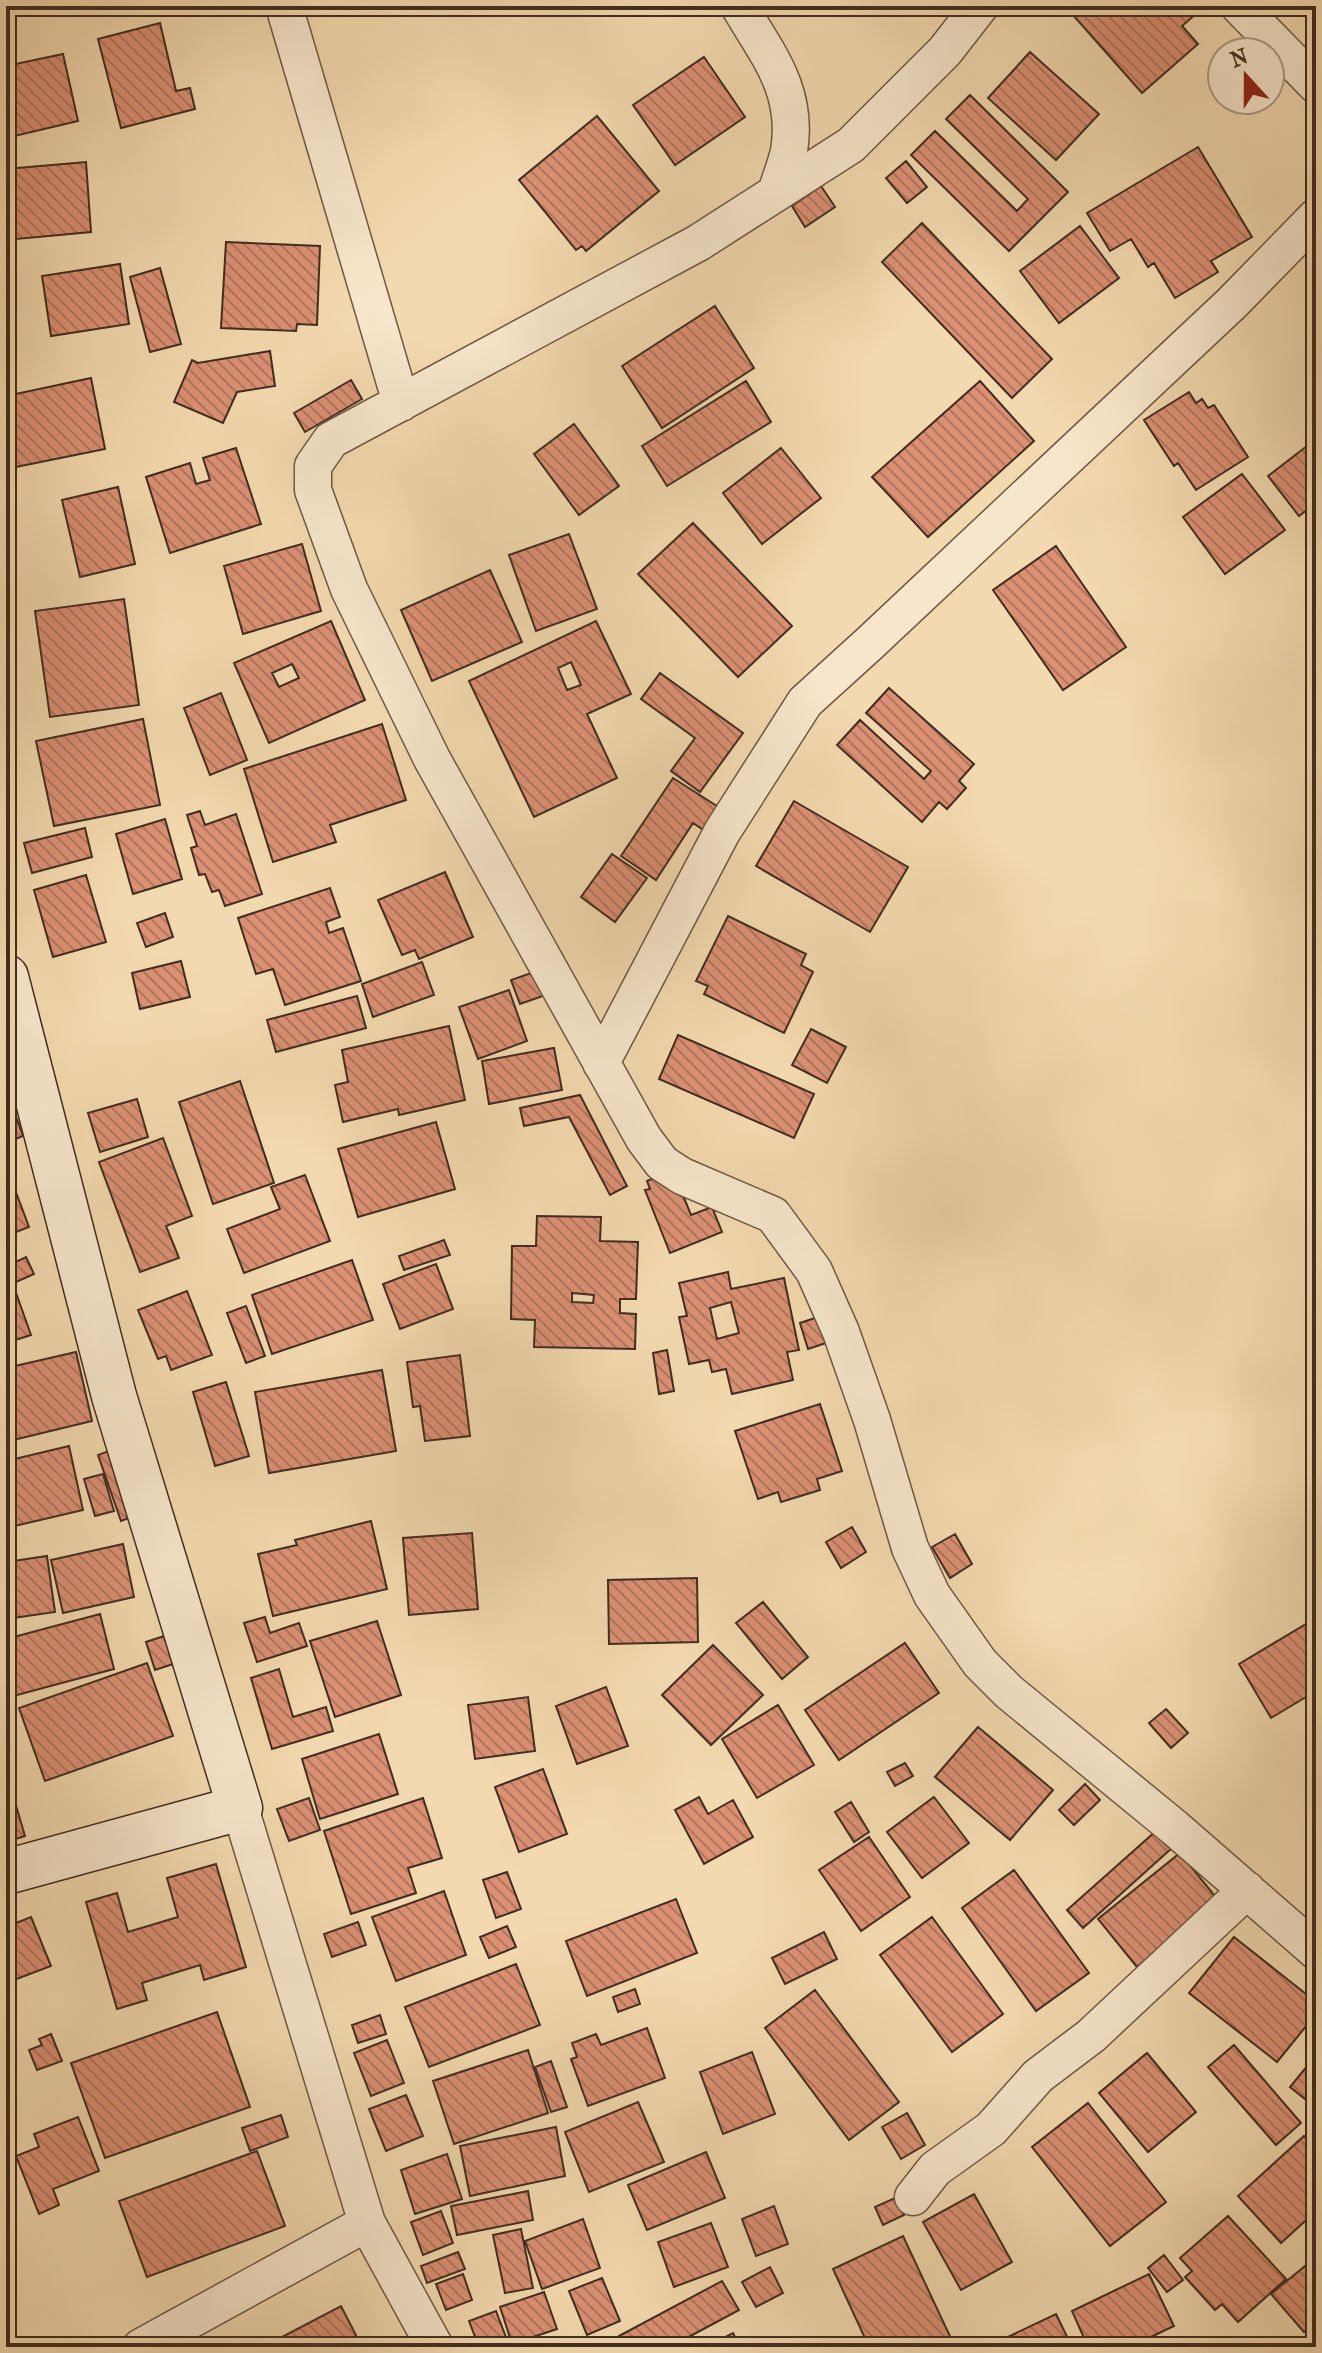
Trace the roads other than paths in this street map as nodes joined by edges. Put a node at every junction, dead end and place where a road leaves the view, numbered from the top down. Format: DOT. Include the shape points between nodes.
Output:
graph roads {
  1 [pos="284,6"];
  2 [pos="739,6"];
  3 [pos="980,6"];
  4 [pos="1239,6"];
  5 [pos="1316,85"];
  6 [pos="776,193"];
  7 [pos="1316,217"];
  8 [pos="401,403"];
  9 [pos="6,977"];
  10 [pos="601,1063"];
  11 [pos="240,1808"];
  12 [pos="6,1872"];
  13 [pos="1247,1890"];
  14 [pos="1316,1951"];
  15 [pos="913,2197"];
  16 [pos="367,2223"];
  17 [pos="141,2347"];
  18 [pos="435,2347"];
  1 -- 8 [label="street"];
  2 -- 6 [label="street" via="783,80 790,111 789,150"];
  3 -- 6 [label="street" via="945,51 851,145"];
  4 -- 5 [label="street"];
  6 -- 8 [label="street" via="698,243"];
  7 -- 10 [label="street" via="1232,303 805,702 722,832"];
  8 -- 10 [label="street" via="331,440 313,466 313,490 349,589 432,759"];
  9 -- 11 [label="street" via="114,1396"];
  10 -- 13 [label="street" via="662,1163 773,1215 814,1271 872,1420 910,1548 932,1595 980,1663"];
  11 -- 12 [label="street"];
  11 -- 16 [label="street"];
  13 -- 14 [label="street"];
  13 -- 15 [label="street" via="1091,2036 1038,2076 991,2129 935,2169"];
  16 -- 17 [label="street"];
  16 -- 18 [label="street"];
}
